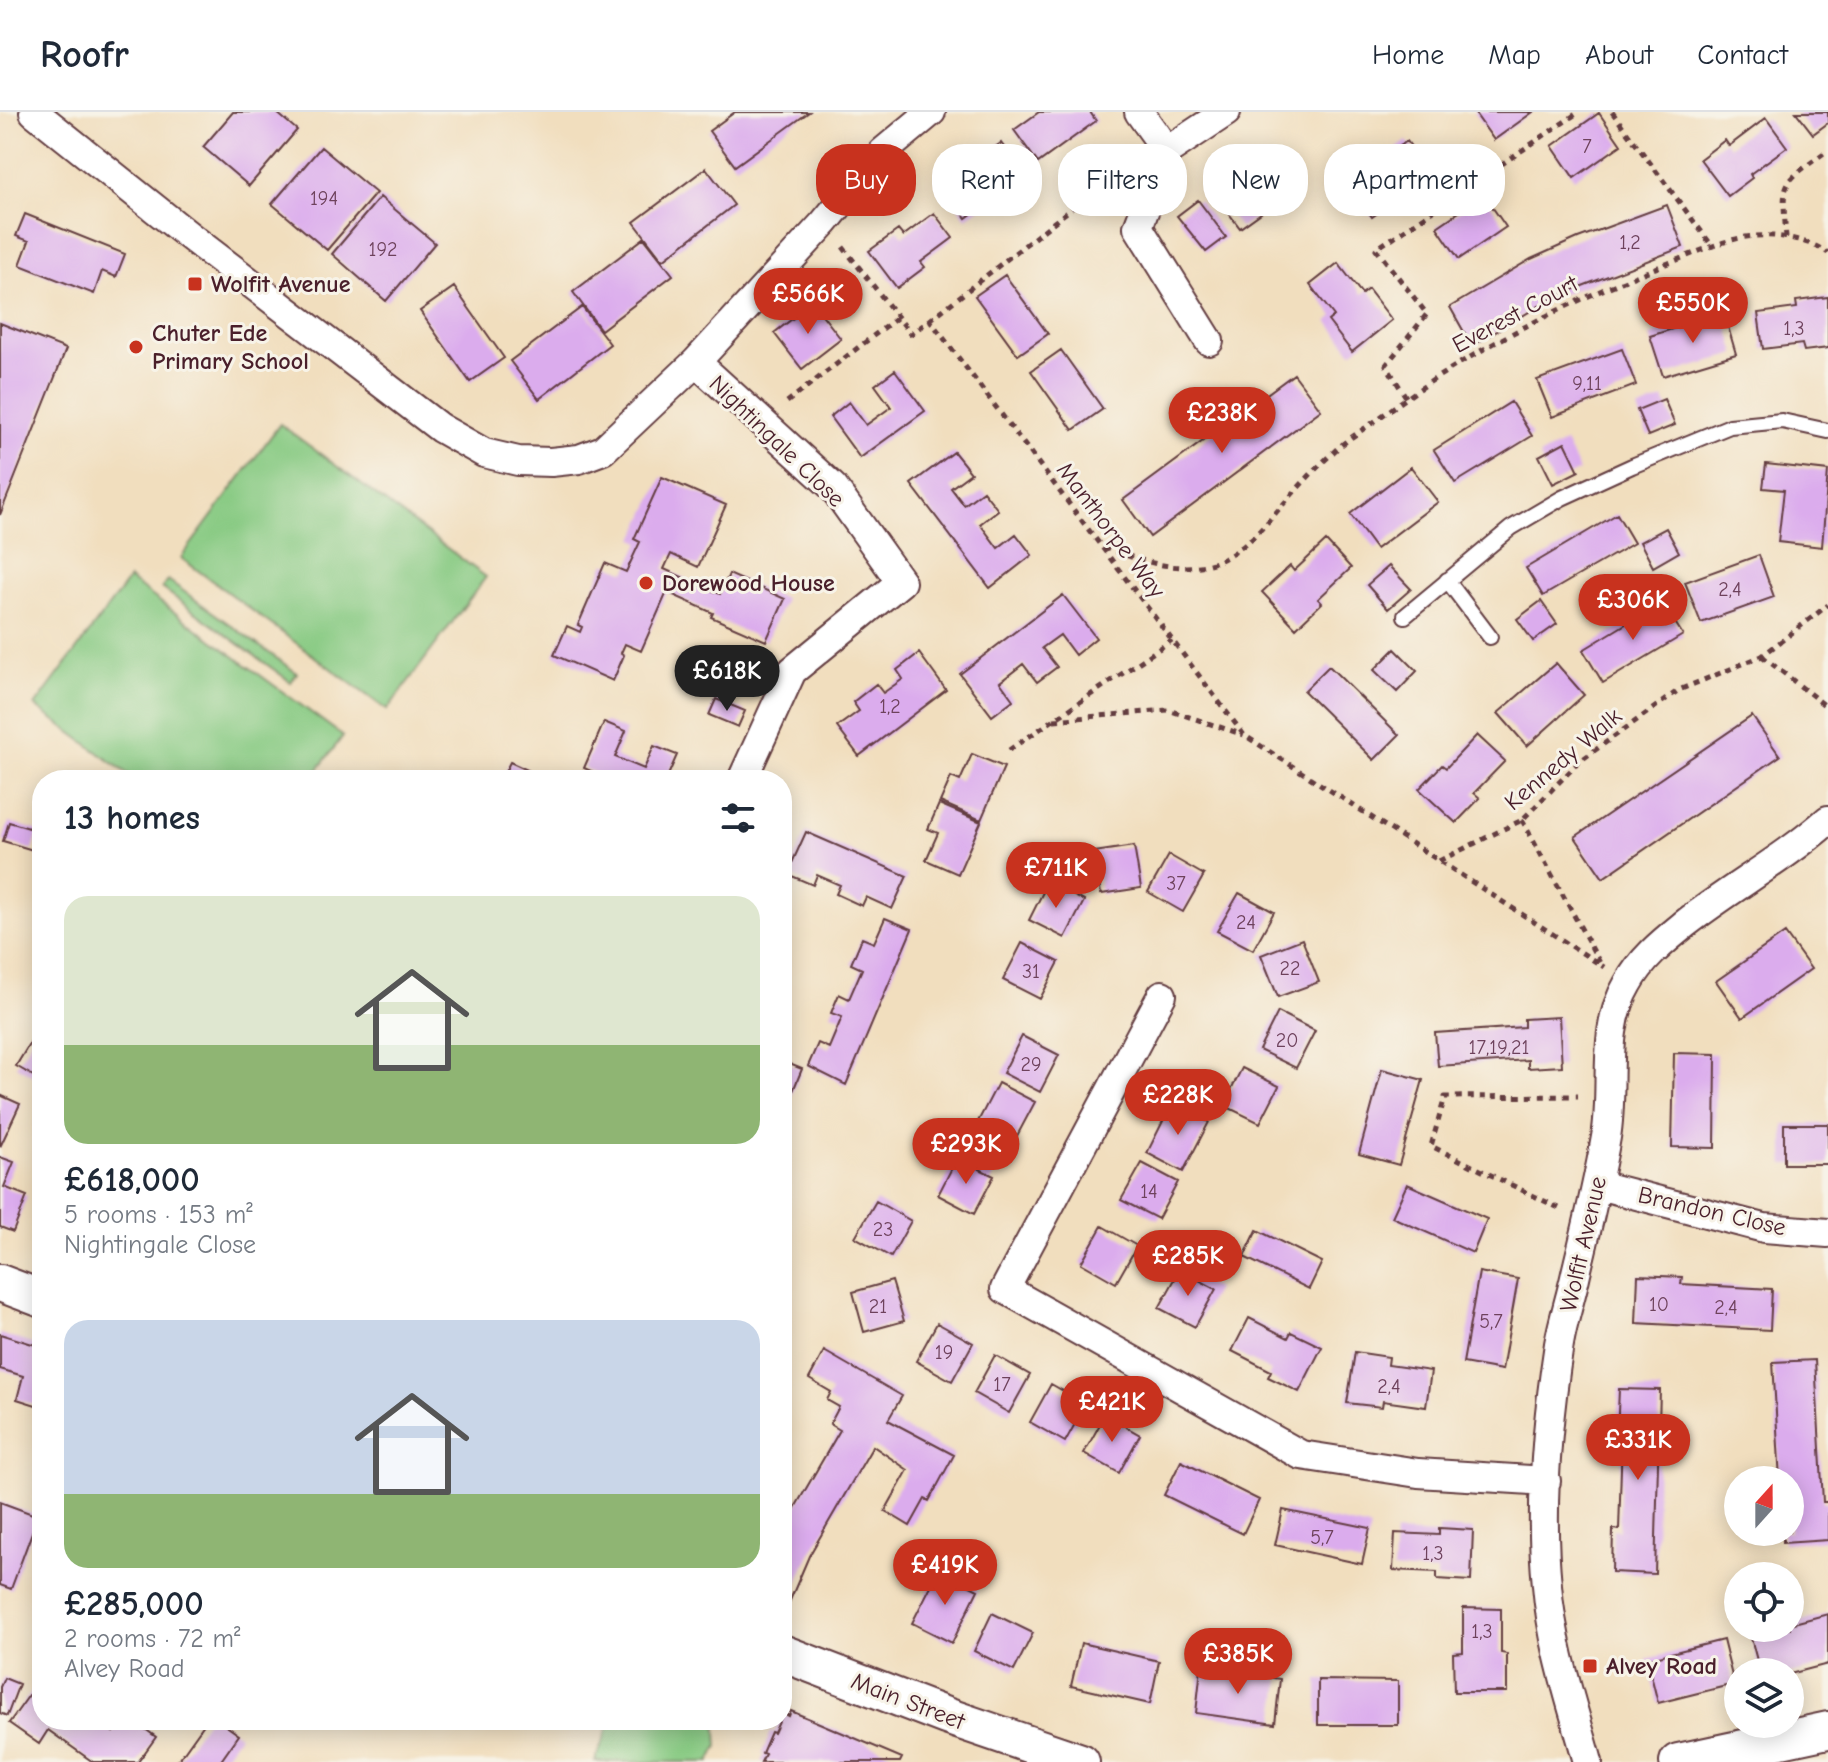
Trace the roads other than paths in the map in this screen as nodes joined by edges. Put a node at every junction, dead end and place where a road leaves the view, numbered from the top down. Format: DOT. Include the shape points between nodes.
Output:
graph roads {
  1 [pos="34,112"];
  2 [pos="931,112"];
  3 [pos="1139,112"];
  4 [pos="1226,112"];
  5 [pos="1162,144"];
  6 [pos="1178,144"];
  7 [pos="1142,216"];
  8 [pos="1209,341"];
  9 [pos="696,362"];
  10 [pos="1828,431"];
  11 [pos="1447,580"];
  12 [pos="1405,616"];
  13 [pos="1490,637"];
  14 [pos="747,770"];
  15 [pos="1828,820"];
  16 [pos="1162,995"];
  17 [pos="1598,1185"];
  18 [pos="1828,1233"];
  19 [pos="0,1283"];
  20 [pos="32,1290"];
  21 [pos="1546,1481"];
  22 [pos="792,1657"];
  23 [pos="1828,1730"];
  24 [pos="1081,1762"];
  25 [pos="1588,1762"];
  26 [pos="1678,1762"];
  1 -- 9 [label="street" via="440,428 484,453 551,462 603,450"];
  2 -- 9 [label="street" via="883,152"];
  3 -- 5 [label="street"];
  4 -- 6 [label="street"];
  7 -- 8 [label="street" via="1138,227"];
  9 -- 14 [label="street, Nightingale Close" via="833,487 901,582 792,671"];
  10 -- 11 [label="lane" via="1782,421 1730,426 1685,443 1562,498 1511,528"];
  11 -- 12 [label="lane"];
  11 -- 13 [label="lane"];
  15 -- 17 [label="street, Wolfit Avenue" via="1654,949 1628,982 1615,1009 1611,1096"];
  16 -- 21 [label="street" via="1005,1289 1301,1455 1418,1473"];
  17 -- 18 [label="street, Brandon Close" via="1764,1228"];
  17 -- 21 [label="street, Wolfit Avenue" via="1560,1341"];
  19 -- 20 [label="street"];
  21 -- 25 [label="street, Wolfit Avenue" via="1547,1587"];
  22 -- 24 [label="street, Main Street"];
  23 -- 26 [label="street"];
}
